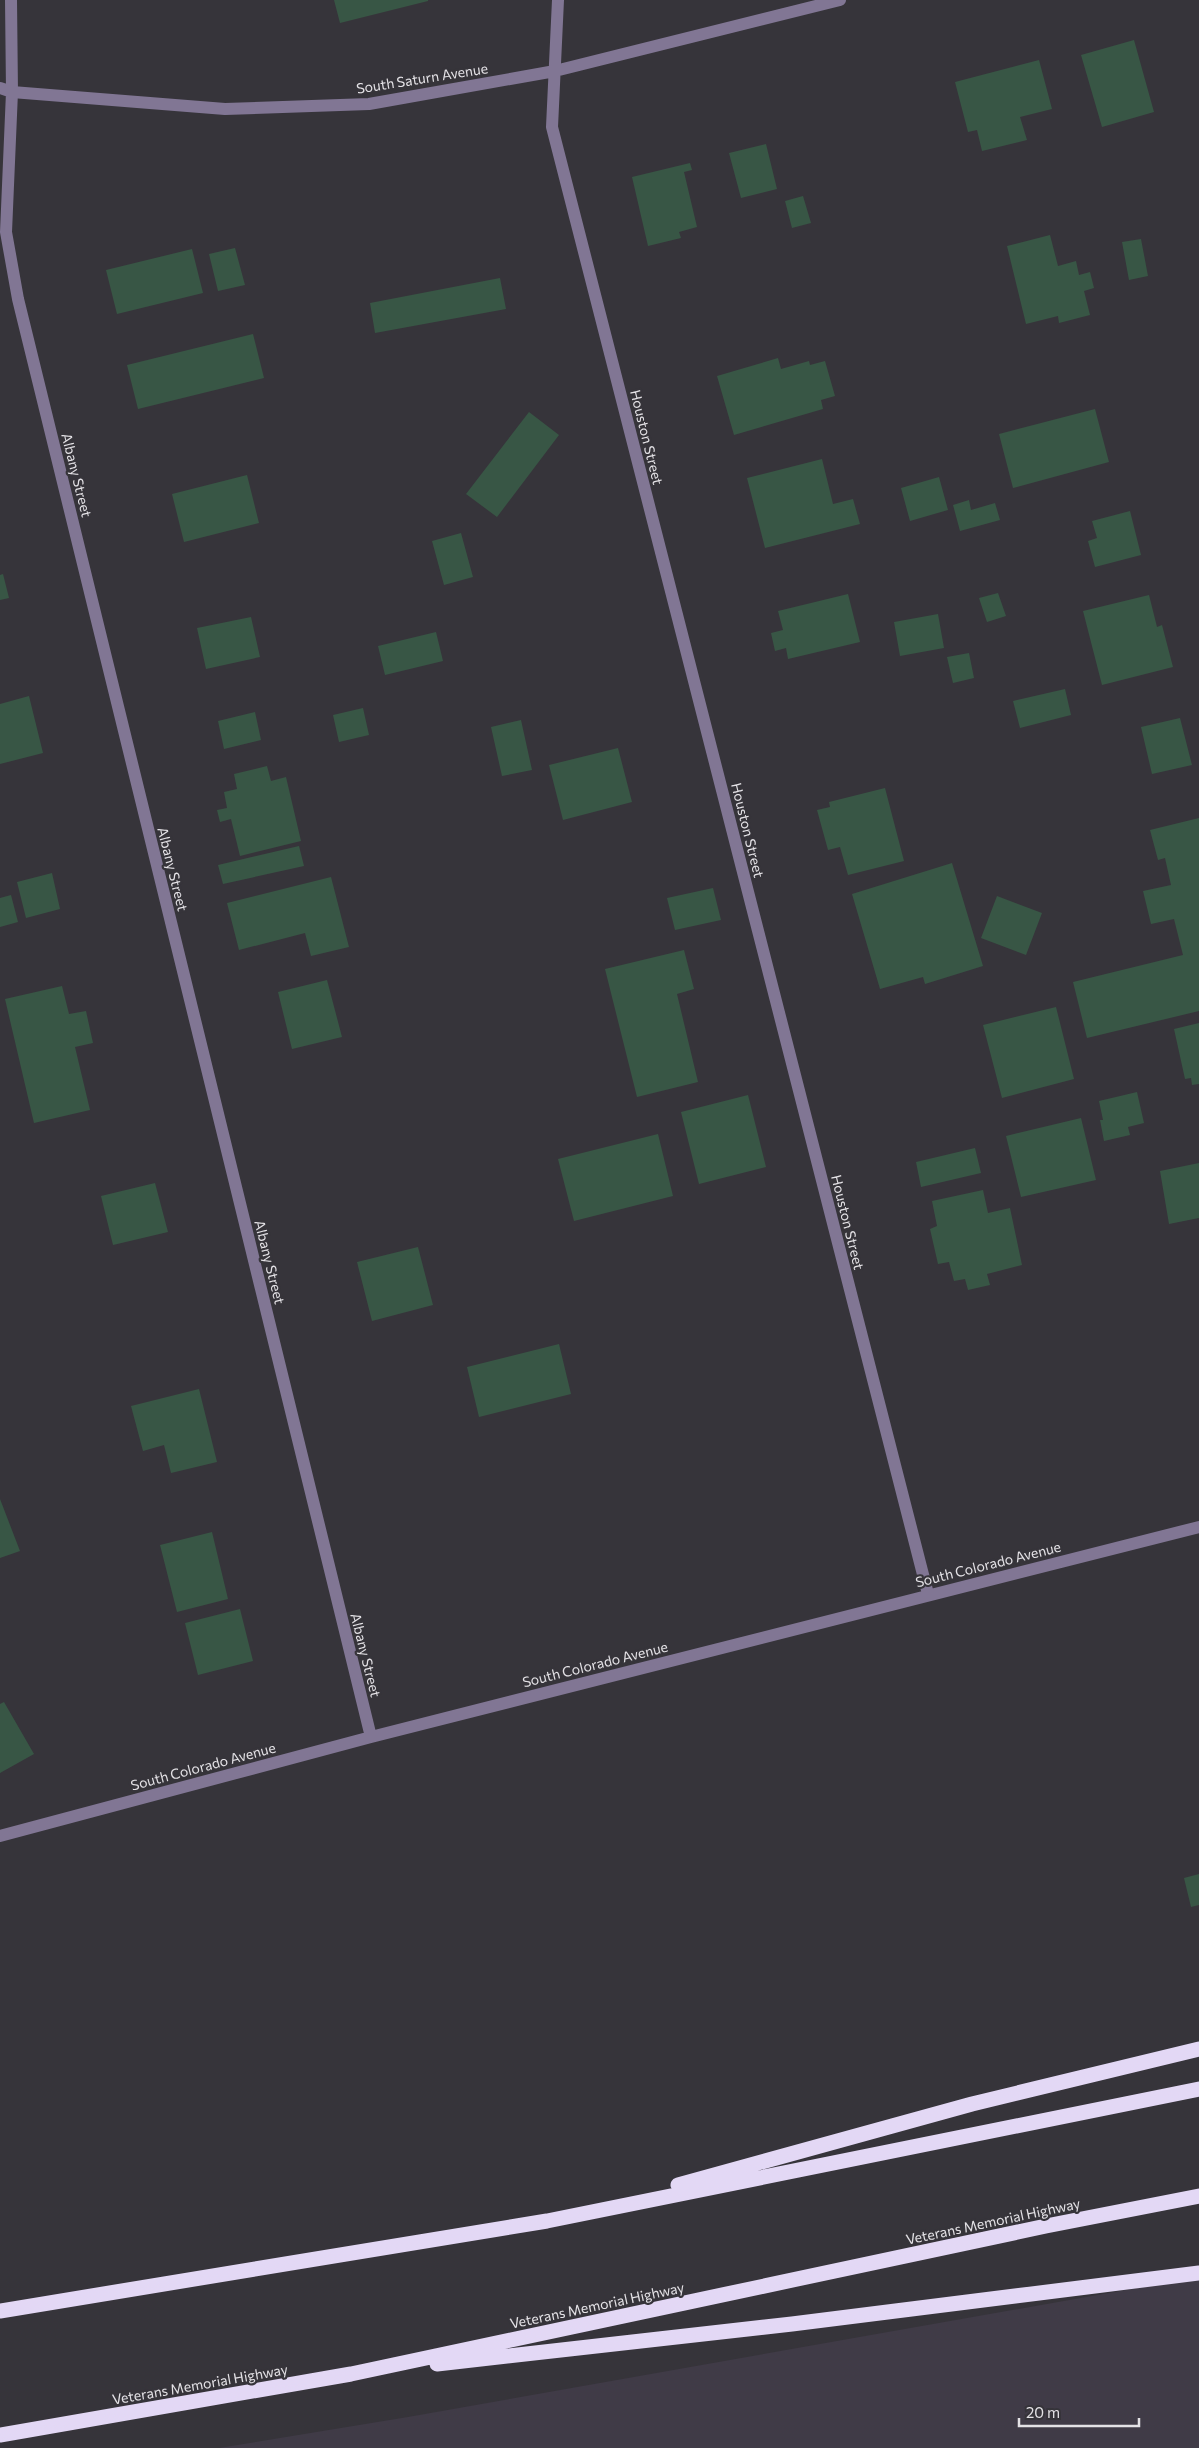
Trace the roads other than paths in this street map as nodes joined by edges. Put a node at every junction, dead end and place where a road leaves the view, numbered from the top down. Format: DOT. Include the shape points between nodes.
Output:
graph roads {
  1 [pos="12,0"];
  2 [pos="558,0"];
  3 [pos="840,0"];
  4 [pos="555,71"];
  5 [pos="6,90"];
  6 [pos="1199,1527"];
  7 [pos="928,1594"];
  8 [pos="371,1737"];
  9 [pos="0,1836"];
  10 [pos="1199,2049"];
  11 [pos="1199,2089"];
  12 [pos="1199,2196"];
  13 [pos="548,2221"];
  14 [pos="1199,2273"];
  15 [pos="0,2311"];
  16 [pos="351,2374"];
  17 [pos="0,2435"];
  1 -- 5 [label="street, Albany Street"];
  2 -- 4 [label="street, Houston Street"];
  3 -- 4 [label="street, South Saturn Avenue"];
  4 -- 5 [label="street, South Saturn Avenue" via="369,104 225,109"];
  4 -- 7 [label="street, Houston Street" via="552,127"];
  5 -- 8 [label="street, Albany Street" via="6,232 18,299"];
  6 -- 7 [label="street, South Colorado Avenue"];
  7 -- 8 [label="street, South Colorado Avenue"];
  8 -- 9 [label="street, South Colorado Avenue"];
  10 -- 13 [label="highway" via="972,2104"];
  11 -- 13 [label="highway"];
  12 -- 16 [label="highway, Veterans Memorial Highway"];
  13 -- 15 [label="highway"];
  14 -- 16 [label="highway" via="792,2324"];
  16 -- 17 [label="highway, Veterans Memorial Highway"];
}
